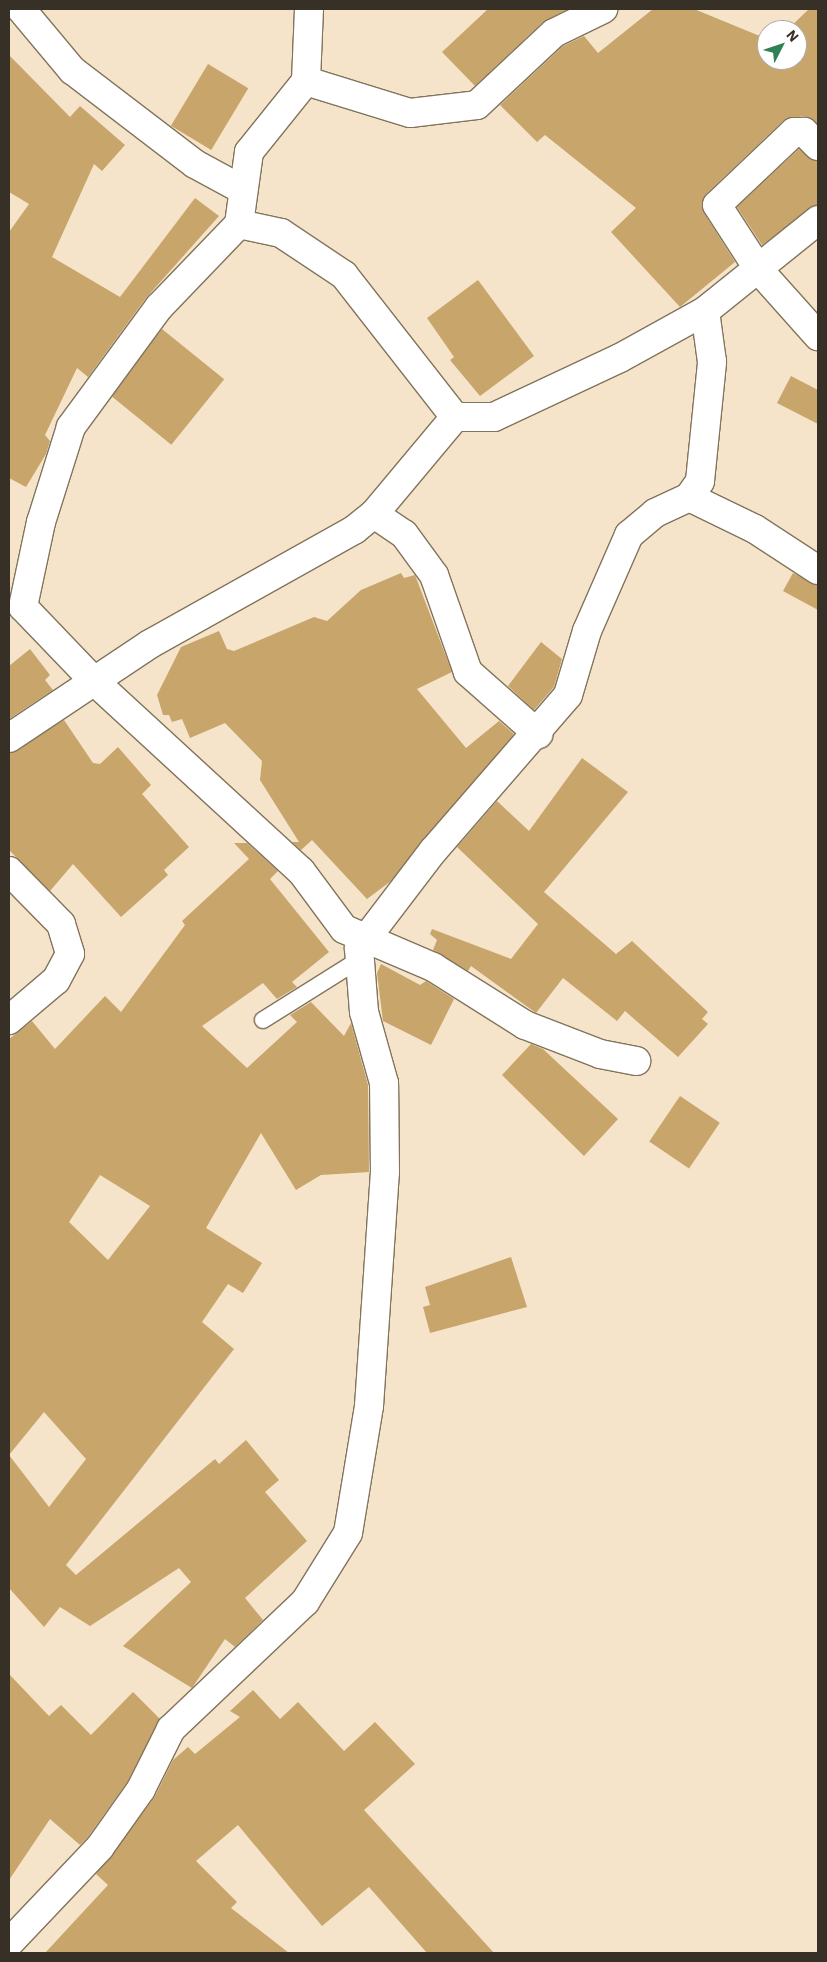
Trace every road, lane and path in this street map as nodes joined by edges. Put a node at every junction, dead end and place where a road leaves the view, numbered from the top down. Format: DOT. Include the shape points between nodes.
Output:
graph roads {
  1 [pos="21,9"];
  2 [pos="309,9"];
  3 [pos="603,9"];
  4 [pos="306,81"];
  5 [pos="818,146"];
  6 [pos="241,188"];
  7 [pos="818,220"];
  8 [pos="239,224"];
  9 [pos="759,270"];
  10 [pos="705,311"];
  11 [pos="818,336"];
  12 [pos="455,417"];
  13 [pos="689,498"];
  14 [pos="374,514"];
  15 [pos="818,570"];
  16 [pos="16,606"];
  17 [pos="93,680"];
  18 [pos="538,734"];
  19 [pos="9,738"];
  20 [pos="9,871"];
  21 [pos="361,950"];
  22 [pos="9,1020"];
  23 [pos="262,1020"];
  24 [pos="636,1061"];
  25 [pos="9,1943"];
  1 -- 6 [label="street" via="72,70 196,164"];
  2 -- 4 [label="street"];
  3 -- 4 [label="street" via="554,33 478,105 410,113"];
  4 -- 6 [label="street" via="249,152"];
  5 -- 9 [label="street" via="804,132 794,132 718,201 720,212"];
  6 -- 8 [label="street"];
  7 -- 9 [label="street"];
  8 -- 12 [label="street" via="282,233 344,275"];
  8 -- 16 [label="street" via="159,307 71,427"];
  9 -- 10 [label="street"];
  9 -- 11 [label="street"];
  10 -- 12 [label="street" via="525,404 494,417"];
  10 -- 13 [label="street" via="712,362 708,423 700,481"];
  12 -- 14 [label="street"];
  13 -- 15 [label="street" via="756,529"];
  13 -- 18 [label="street" via="649,517 629,535 587,631 568,695"];
  14 -- 17 [label="street"];
  14 -- 18 [label="street" via="404,534 434,575 468,672"];
  16 -- 17 [label="street"];
  17 -- 19 [label="street"];
  17 -- 21 [label="street" via="301,871"];
  18 -- 21 [label="street" via="433,850"];
  20 -- 22 [label="street" via="61,924 70,954 56,980"];
  21 -- 23 [label="lane"];
  21 -- 24 [label="street" via="440,972 525,1025 600,1054"];
  21 -- 25 [label="street" via="364,1012 384,1083 385,1172 369,1406 348,1533 305,1602 171,1729 141,1789 100,1847"];
}
